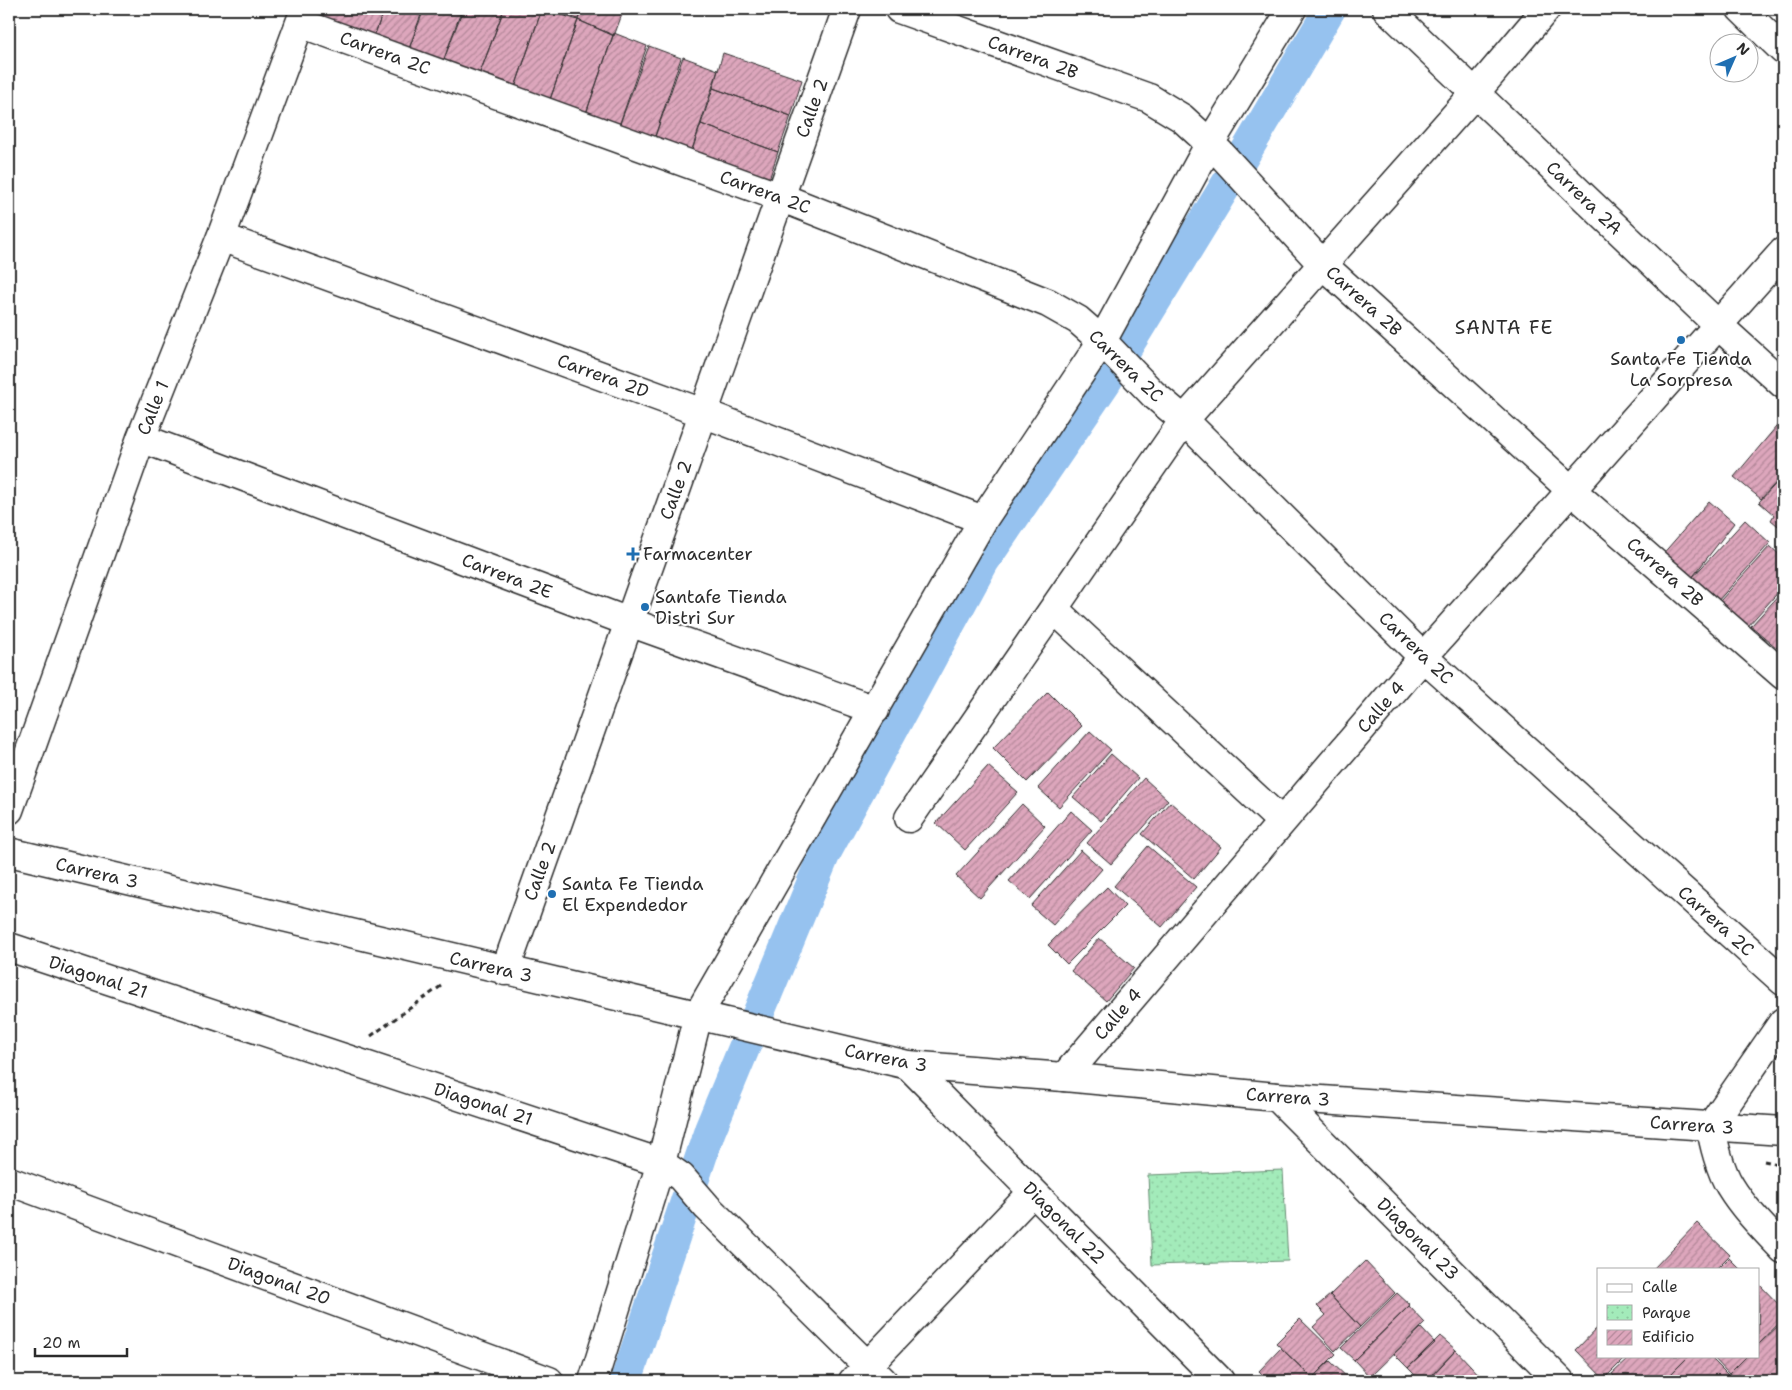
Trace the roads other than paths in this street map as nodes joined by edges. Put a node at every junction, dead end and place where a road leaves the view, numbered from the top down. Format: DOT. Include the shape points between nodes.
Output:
graph roads {
  1 [pos="847,9"];
  2 [pos="899,9"];
  3 [pos="1292,9"];
  4 [pos="1387,9"];
  5 [pos="1546,9"];
  6 [pos="1741,9"];
  7 [pos="302,16"];
  8 [pos="1783,50"];
  9 [pos="1474,93"];
  10 [pos="1214,149"];
  11 [pos="780,197"];
  12 [pos="221,236"];
  13 [pos="1783,252"];
  14 [pos="1324,265"];
  15 [pos="1718,325"];
  16 [pos="1105,345"];
  17 [pos="1783,384"];
  18 [pos="703,413"];
  19 [pos="1184,420"];
  20 [pos="141,438"];
  21 [pos="1571,490"];
  22 [pos="983,520"];
  23 [pos="1054,609"];
  24 [pos="629,622"];
  25 [pos="1423,657"];
  26 [pos="1783,675"];
  27 [pos="875,710"];
  28 [pos="9,810"];
  29 [pos="909,818"];
  30 [pos="1282,822"];
  31 [pos="9,852"];
  32 [pos="9,947"];
  33 [pos="505,971"];
  34 [pos="1783,981"];
  35 [pos="709,1018"];
  36 [pos="1783,1022"];
  37 [pos="908,1065"];
  38 [pos="1064,1077"];
  39 [pos="1277,1097"];
  40 [pos="1711,1126"];
  41 [pos="1783,1132"];
  42 [pos="671,1170"];
  43 [pos="9,1181"];
  44 [pos="1033,1192"];
  45 [pos="1783,1249"];
  46 [pos="868,1376"];
  47 [pos="549,1381"];
  48 [pos="594,1381"];
  49 [pos="1220,1381"];
  50 [pos="1560,1381"];
  1 -- 11 [label="street, Calle 2"];
  2 -- 10 [label="street, Carrera 2B" via="1149,98 1182,118"];
  3 -- 10 [label="street"];
  4 -- 9 [label="street, Carrera 2A"];
  5 -- 9 [label="street"];
  6 -- 8 [label="street"];
  7 -- 11 [label="street, Carrera 2C"];
  7 -- 12 [label="street, Calle 1"];
  9 -- 14 [label="street"];
  9 -- 15 [label="street, Carrera 2A"];
  10 -- 14 [label="street, Carrera 2B"];
  10 -- 16 [label="street"];
  11 -- 16 [label="street, Carrera 2C" via="1048,303 1078,320"];
  11 -- 18 [label="street, Calle 2"];
  12 -- 18 [label="street, Carrera 2D"];
  12 -- 20 [label="street, Calle 1"];
  13 -- 15 [label="street, Calle 4"];
  14 -- 19 [label="street"];
  14 -- 21 [label="street, Carrera 2B"];
  15 -- 17 [label="street, Carrera 2A"];
  15 -- 21 [label="street, Calle 4"];
  16 -- 19 [label="street, Carrera 2C"];
  16 -- 22 [label="street"];
  18 -- 22 [label="street, Carrera 2D"];
  18 -- 24 [label="street, Calle 2"];
  19 -- 23 [label="street"];
  19 -- 25 [label="street, Carrera 2C"];
  20 -- 24 [label="street, Carrera 2E"];
  20 -- 28 [label="street, Calle 1"];
  21 -- 25 [label="street, Calle 4"];
  21 -- 26 [label="street, Carrera 2B"];
  22 -- 27 [label="street"];
  23 -- 29 [label="street"];
  23 -- 30 [label="street"];
  24 -- 27 [label="street, Carrera 2E"];
  24 -- 33 [label="street, Calle 2"];
  25 -- 30 [label="street, Calle 4"];
  25 -- 34 [label="street, Carrera 2C"];
  27 -- 35 [label="street"];
  30 -- 38 [label="street, Calle 4"];
  31 -- 33 [label="street, Carrera 3"];
  32 -- 42 [label="street, Diagonal 21"];
  33 -- 35 [label="street, Carrera 3"];
  35 -- 37 [label="street, Carrera 3"];
  35 -- 42 [label="street"];
  36 -- 40 [label="street"];
  37 -- 38 [label="street, Carrera 3"];
  37 -- 44 [label="street, Diagonal 22"];
  38 -- 39 [label="street, Carrera 3"];
  39 -- 40 [label="street, Carrera 3"];
  39 -- 50 [label="street, Diagonal 23"];
  40 -- 41 [label="street, Carrera 3"];
  40 -- 45 [label="street" via="1729,1185 1755,1220"];
  42 -- 46 [label="street"];
  42 -- 48 [label="street"];
  43 -- 47 [label="street, Diagonal 20"];
  44 -- 46 [label="street"];
  44 -- 49 [label="street, Diagonal 22"];
}
